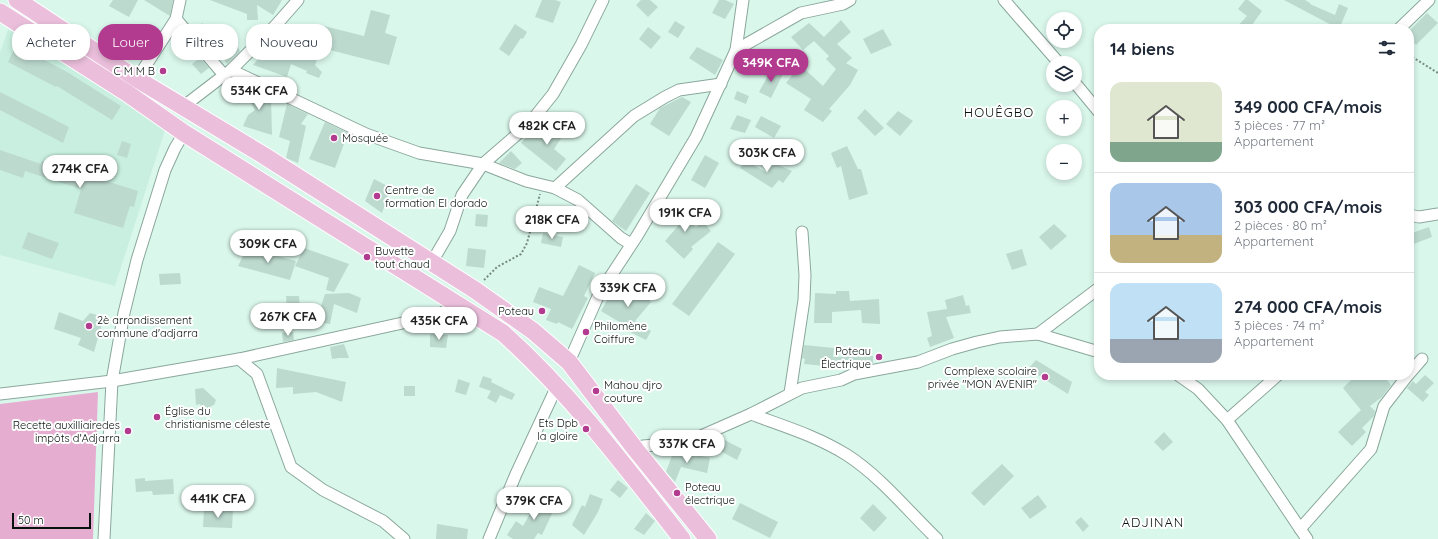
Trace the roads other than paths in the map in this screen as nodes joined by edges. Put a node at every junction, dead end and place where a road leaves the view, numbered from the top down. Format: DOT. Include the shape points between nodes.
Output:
graph roads {
  1 [pos="17,0"];
  2 [pos="298,0"];
  3 [pos="603,0"];
  4 [pos="743,0"];
  5 [pos="850,0"];
  6 [pos="1004,0"];
  7 [pos="1429,0"];
  8 [pos="179,3"];
  9 [pos="0,12"];
  10 [pos="176,20"];
  11 [pos="1404,24"];
  12 [pos="736,50"];
  13 [pos="1053,56"];
  14 [pos="227,72"];
  15 [pos="137,79"];
  16 [pos="721,84"];
  17 [pos="1082,91"];
  18 [pos="184,106"];
  19 [pos="1094,106"];
  20 [pos="184,132"];
  21 [pos="483,164"];
  22 [pos="555,188"];
  23 [pos="1438,214"];
  24 [pos="1414,216"];
  25 [pos="802,232"];
  26 [pos="631,244"];
  27 [pos="432,262"];
  28 [pos="1094,292"];
  29 [pos="455,304"];
  30 [pos="1038,334"];
  31 [pos="1094,351"];
  32 [pos="239,359"];
  33 [pos="1422,359"];
  34 [pos="569,362"];
  35 [pos="1414,368"];
  36 [pos="112,380"];
  37 [pos="1185,380"];
  38 [pos="1272,380"];
  39 [pos="1404,380"];
  40 [pos="557,386"];
  41 [pos="790,393"];
  42 [pos="0,394"];
  43 [pos="751,414"];
  44 [pos="1227,420"];
  45 [pos="636,450"];
  46 [pos="1300,529"];
  47 [pos="104,539"];
  48 [pos="404,539"];
  49 [pos="489,539"];
  50 [pos="682,539"];
  51 [pos="708,539"];
  52 [pos="937,539"];
  53 [pos="1307,539"];
  1 -- 15 [label="main road"];
  2 -- 14 [label="street"];
  3 -- 21 [label="street" via="553,94 529,124"];
  4 -- 12 [label="street"];
  5 -- 12 [label="street" via="843,4 801,13"];
  6 -- 13 [label="street"];
  7 -- 11 [label="street"];
  8 -- 10 [label="street"];
  9 -- 20 [label="main road"];
  10 -- 14 [label="street"];
  10 -- 15 [label="street"];
  12 -- 16 [label="street"];
  14 -- 18 [label="street"];
  14 -- 21 [label="street" via="366,134 419,153"];
  15 -- 18 [label="main road"];
  16 -- 22 [label="street" via="679,90 634,116"];
  16 -- 26 [label="street" via="696,137"];
  17 -- 19 [label="street"];
  18 -- 27 [label="main road"];
  20 -- 29 [label="main road"];
  20 -- 36 [label="street" via="165,170 137,260 124,312"];
  21 -- 22 [label="street" via="542,186"];
  21 -- 27 [label="street" via="462,195 450,231"];
  22 -- 26 [label="street" via="578,200"];
  23 -- 24 [label="street"];
  25 -- 41 [label="street" via="804,300"];
  26 -- 34 [label="street" via="599,294"];
  27 -- 34 [label="main road" via="533,332"];
  28 -- 30 [label="street"];
  29 -- 32 [label="street" via="439,315"];
  29 -- 40 [label="main road" via="503,333"];
  30 -- 31 [label="street"];
  30 -- 41 [label="street" via="977,342 918,362 854,374 841,380"];
  32 -- 36 [label="street"];
  32 -- 48 [label="street" via="257,374 291,467 323,490 383,521"];
  33 -- 35 [label="street"];
  34 -- 45 [label="main road"];
  36 -- 42 [label="street"];
  36 -- 47 [label="street"];
  37 -- 44 [label="street" via="1198,389"];
  38 -- 44 [label="street"];
  39 -- 46 [label="street" via="1384,406 1371,449"];
  40 -- 49 [label="street"];
  40 -- 50 [label="main road" via="574,403"];
  41 -- 43 [label="street"];
  43 -- 45 [label="street" via="701,436 667,444 643,446"];
  43 -- 52 [label="street" via="817,439 846,455 865,469"];
  44 -- 46 [label="street"];
  45 -- 51 [label="main road"];
  46 -- 53 [label="street"];
}
